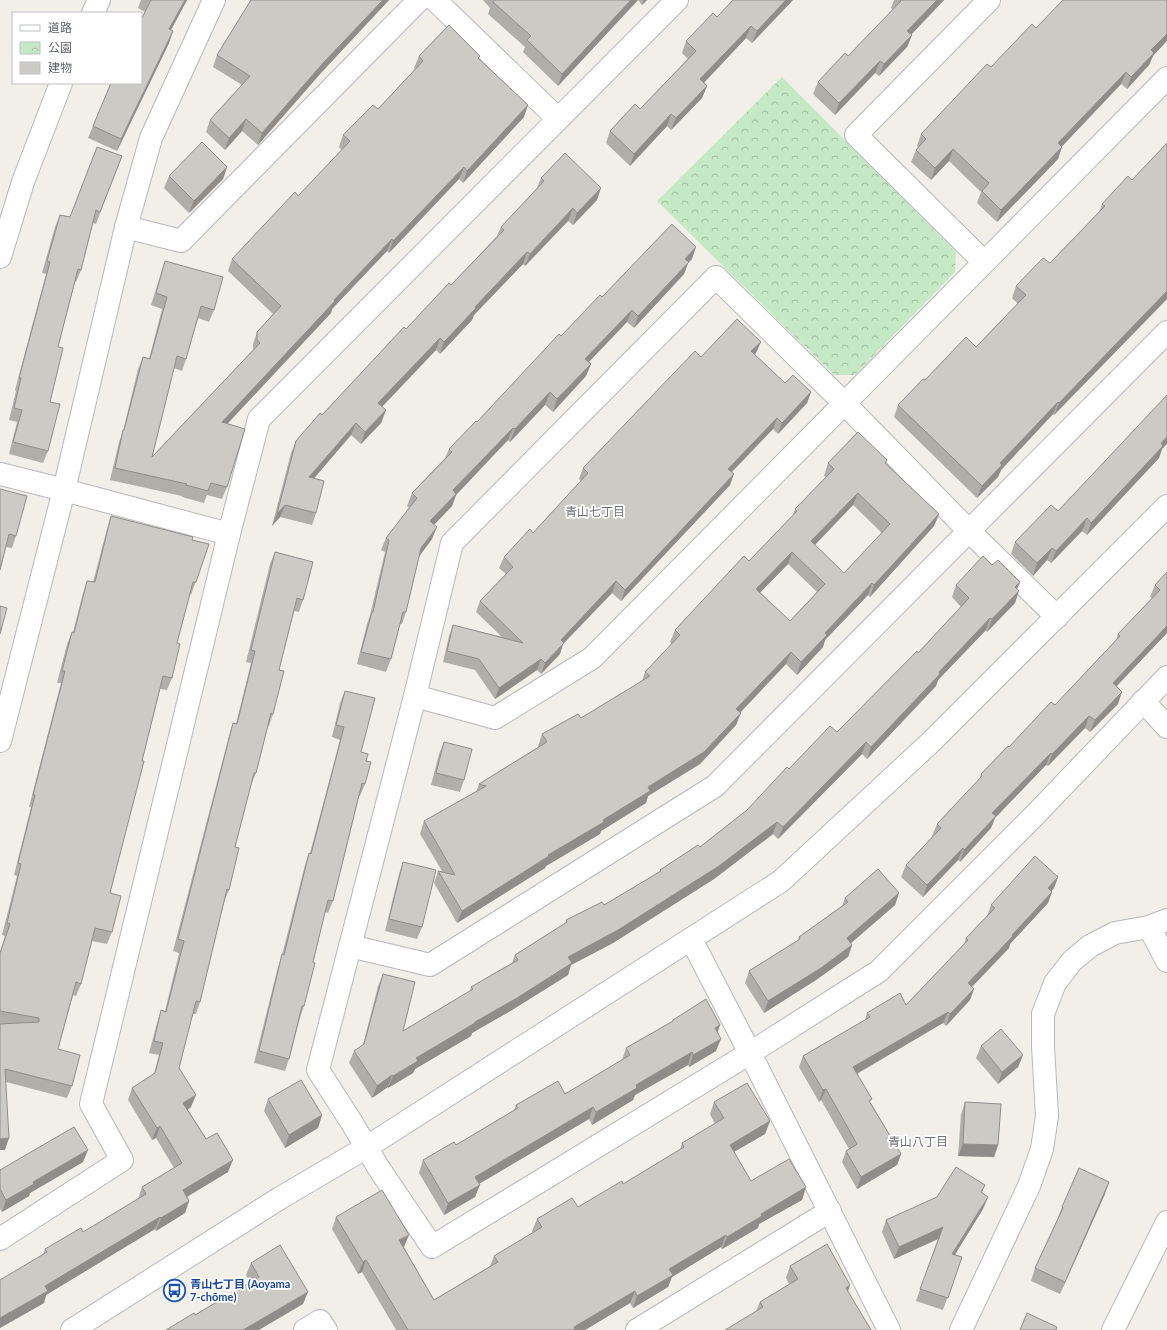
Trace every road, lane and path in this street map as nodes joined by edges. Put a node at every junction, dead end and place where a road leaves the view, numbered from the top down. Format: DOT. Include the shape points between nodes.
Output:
graph roads {
  1 [pos="99,0"];
  2 [pos="214,0"];
  3 [pos="419,0"];
  4 [pos="435,0"];
  5 [pos="677,0"];
  6 [pos="989,0"];
  7 [pos="93,12"];
  8 [pos="1167,78"];
  9 [pos="60,84"];
  10 [pos="558,119"];
  11 [pos="126,227"];
  12 [pos="0,252"];
  13 [pos="984,262"];
  14 [pos="1167,332"];
  15 [pos="844,403"];
  16 [pos="0,474"];
  17 [pos="64,490"];
  18 [pos="1167,506"];
  19 [pos="969,531"];
  20 [pos="229,534"];
  21 [pos="1057,617"];
  22 [pos="1167,678"];
  23 [pos="415,696"];
  24 [pos="1143,701"];
  25 [pos="1167,727"];
  26 [pos="0,741"];
  27 [pos="1158,924"];
  28 [pos="691,939"];
  29 [pos="350,946"];
  30 [pos="1167,961"];
  31 [pos="750,1053"];
  32 [pos="367,1147"];
  33 [pos="830,1210"];
  34 [pos="1167,1222"];
  35 [pos="0,1239"];
  36 [pos="72,1330"];
  37 [pos="305,1330"];
  38 [pos="326,1330"];
  39 [pos="637,1330"];
  40 [pos="890,1330"];
  41 [pos="961,1330"];
  42 [pos="1113,1330"];
  1 -- 7 [label="street"];
  2 -- 11 [label="street" via="151,138"];
  3 -- 11 [label="street" via="181,241"];
  4 -- 10 [label="street"];
  5 -- 10 [label="street"];
  6 -- 13 [label="street" via="856,135"];
  8 -- 13 [label="street"];
  9 -- 12 [label="street"];
  10 -- 20 [label="street" via="259,418"];
  11 -- 17 [label="street"];
  13 -- 15 [label="street"];
  14 -- 19 [label="street"];
  15 -- 19 [label="street"];
  15 -- 23 [label="street" via="592,658 495,718"];
  15 -- 23 [label="street" via="716,277 452,543"];
  16 -- 17 [label="street"];
  17 -- 20 [label="street"];
  17 -- 26 [label="street"];
  18 -- 21 [label="street"];
  19 -- 21 [label="street"];
  19 -- 29 [label="street" via="715,786 430,965"];
  20 -- 35 [label="street" via="91,1104 122,1160"];
  21 -- 28 [label="street" via="931,742 781,881"];
  22 -- 24 [label="street"];
  23 -- 29 [label="street"];
  24 -- 25 [label="street"];
  24 -- 31 [label="street" via="1034,816 880,971"];
  27 -- 30 [label="street"];
  27 -- 41 [label="street" via="1115,933 1090,946 1072,961 1055,983 1043,1014 1047,1116 1042,1149 1029,1186"];
  28 -- 31 [label="street"];
  28 -- 32 [label="street"];
  29 -- 32 [label="street" via="318,1070"];
  31 -- 32 [label="street" via="432,1247"];
  31 -- 33 [label="street"];
  32 -- 36 [label="street" via="280,1198"];
  33 -- 39 [label="street"];
  33 -- 40 [label="street"];
  34 -- 42 [label="street"];
  37 -- 38 [label="street" via="320,1321"];
}
